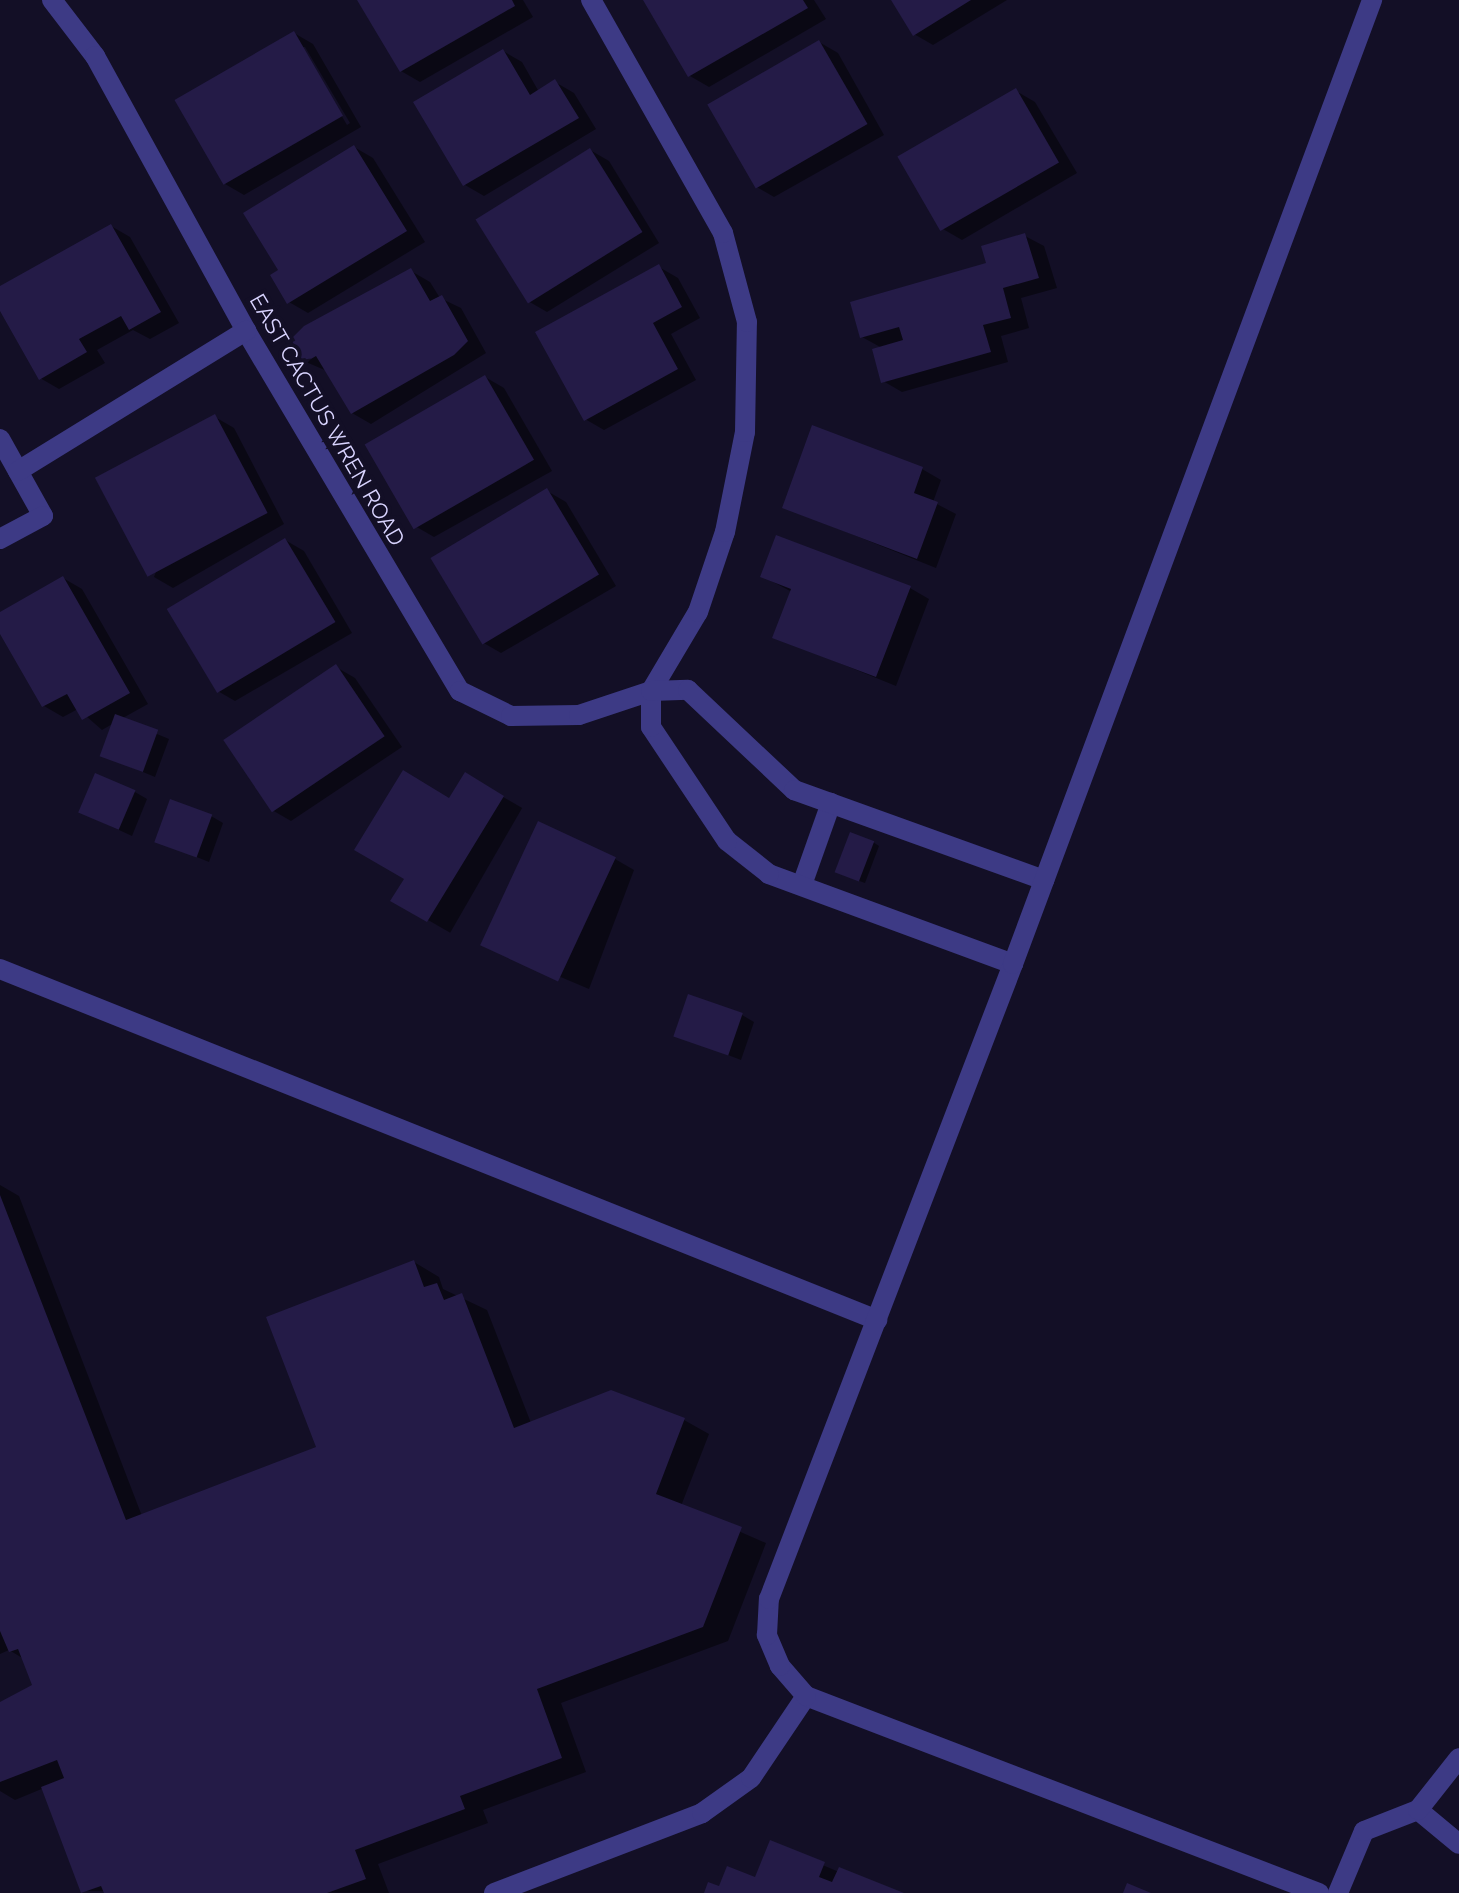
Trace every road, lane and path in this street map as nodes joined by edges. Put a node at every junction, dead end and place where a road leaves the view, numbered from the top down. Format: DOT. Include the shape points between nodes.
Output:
graph roads {
  1 [pos="52,0"];
  2 [pos="591,0"];
  3 [pos="1372,0"];
  4 [pos="246,331"];
  5 [pos="0,439"];
  6 [pos="18,471"];
  7 [pos="0,539"];
  8 [pos="651,691"];
  9 [pos="831,803"];
  10 [pos="1044,880"];
  11 [pos="803,882"];
  12 [pos="1013,964"];
  13 [pos="0,969"];
  14 [pos="877,1320"];
  15 [pos="806,1696"];
  16 [pos="1459,1758"];
  17 [pos="1418,1810"];
  18 [pos="1459,1844"];
  19 [pos="494,1893"];
  20 [pos="1319,1893"];
  21 [pos="1338,1893"];
  1 -- 4 [label="street, EAST CACTUS WREN ROAD" via="95,56"];
  2 -- 8 [label="street" via="723,233 747,322 745,432 725,532 698,612"];
  3 -- 10 [label="street"];
  4 -- 6 [label="street"];
  4 -- 8 [label="street, EAST CACTUS WREN ROAD" via="460,691 511,716 579,715"];
  5 -- 6 [label="street"];
  6 -- 7 [label="street" via="43,516"];
  8 -- 9 [label="street, EAST CACTUS WREN ROAD" via="688,690 794,790"];
  8 -- 11 [label="street" via="651,727 727,841 769,874"];
  9 -- 10 [label="street, EAST CACTUS WREN ROAD"];
  9 -- 11 [label="street"];
  10 -- 12 [label="street"];
  11 -- 12 [label="street"];
  12 -- 14 [label="street"];
  13 -- 14 [label="street"];
  14 -- 15 [label="street" via="769,1599 767,1635 780,1666"];
  15 -- 19 [label="street" via="751,1778 702,1813"];
  15 -- 20 [label="street"];
  16 -- 17 [label="street"];
  17 -- 18 [label="street"];
  17 -- 21 [label="street" via="1364,1831"];
}
